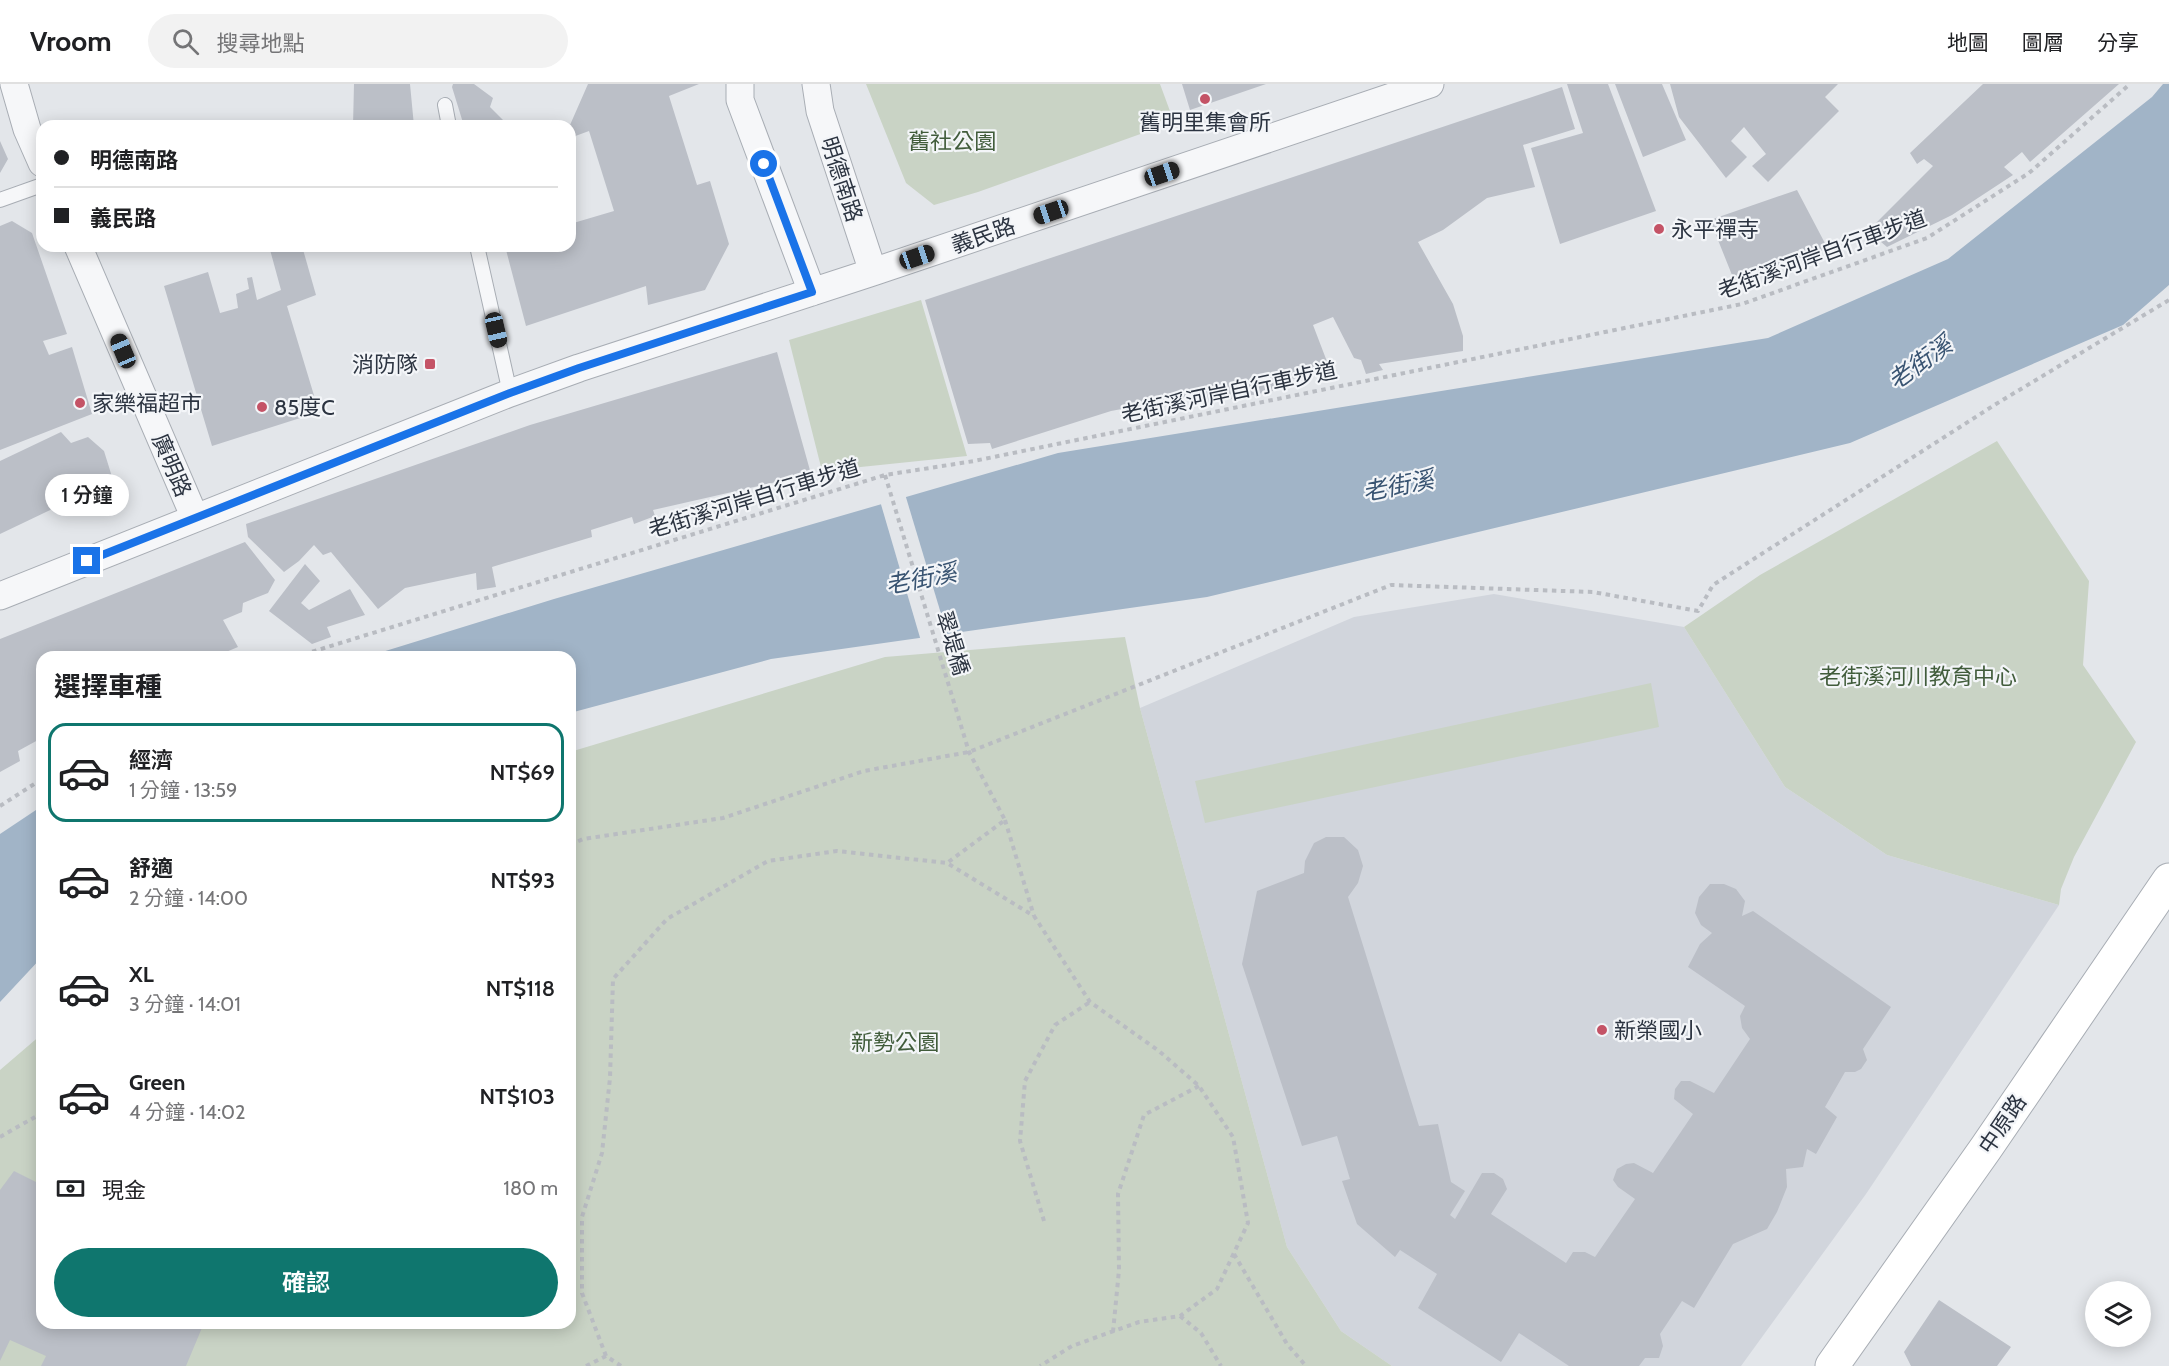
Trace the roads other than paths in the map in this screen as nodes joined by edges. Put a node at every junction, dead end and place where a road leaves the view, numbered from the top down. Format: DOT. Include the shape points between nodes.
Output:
graph roads {
  1 [pos="14,84"];
  2 [pos="741,84"];
  3 [pos="816,84"];
  4 [pos="1430,84"];
  5 [pos="445,105"];
  6 [pos="448,120"];
  7 [pos="36,149"];
  8 [pos="36,187"];
  9 [pos="0,200"];
  10 [pos="81,252"];
  11 [pos="478,252"];
  12 [pos="873,272"];
  13 [pos="812,292"];
  14 [pos="510,393"];
  15 [pos="195,518"];
  16 [pos="0,596"];
  17 [pos="2169,880"];
  18 [pos="1833,1366"];
  1 -- 7 [label="street"];
  2 -- 13 [label="street" via="740,100"];
  3 -- 12 [label="street, 明德南路" via="820,111"];
  4 -- 12 [label="street, 義民路"];
  5 -- 6 [label="lane"];
  8 -- 9 [label="lane"];
  10 -- 15 [label="street, 廣明路"];
  11 -- 14 [label="lane"];
  12 -- 13 [label="street, 義民路"];
  13 -- 14 [label="street, 義民路"];
  14 -- 15 [label="street, 義民路"];
  15 -- 16 [label="street, 義民路"];
  17 -- 18 [label="main road, 中原路" via="2155,910"];
}
